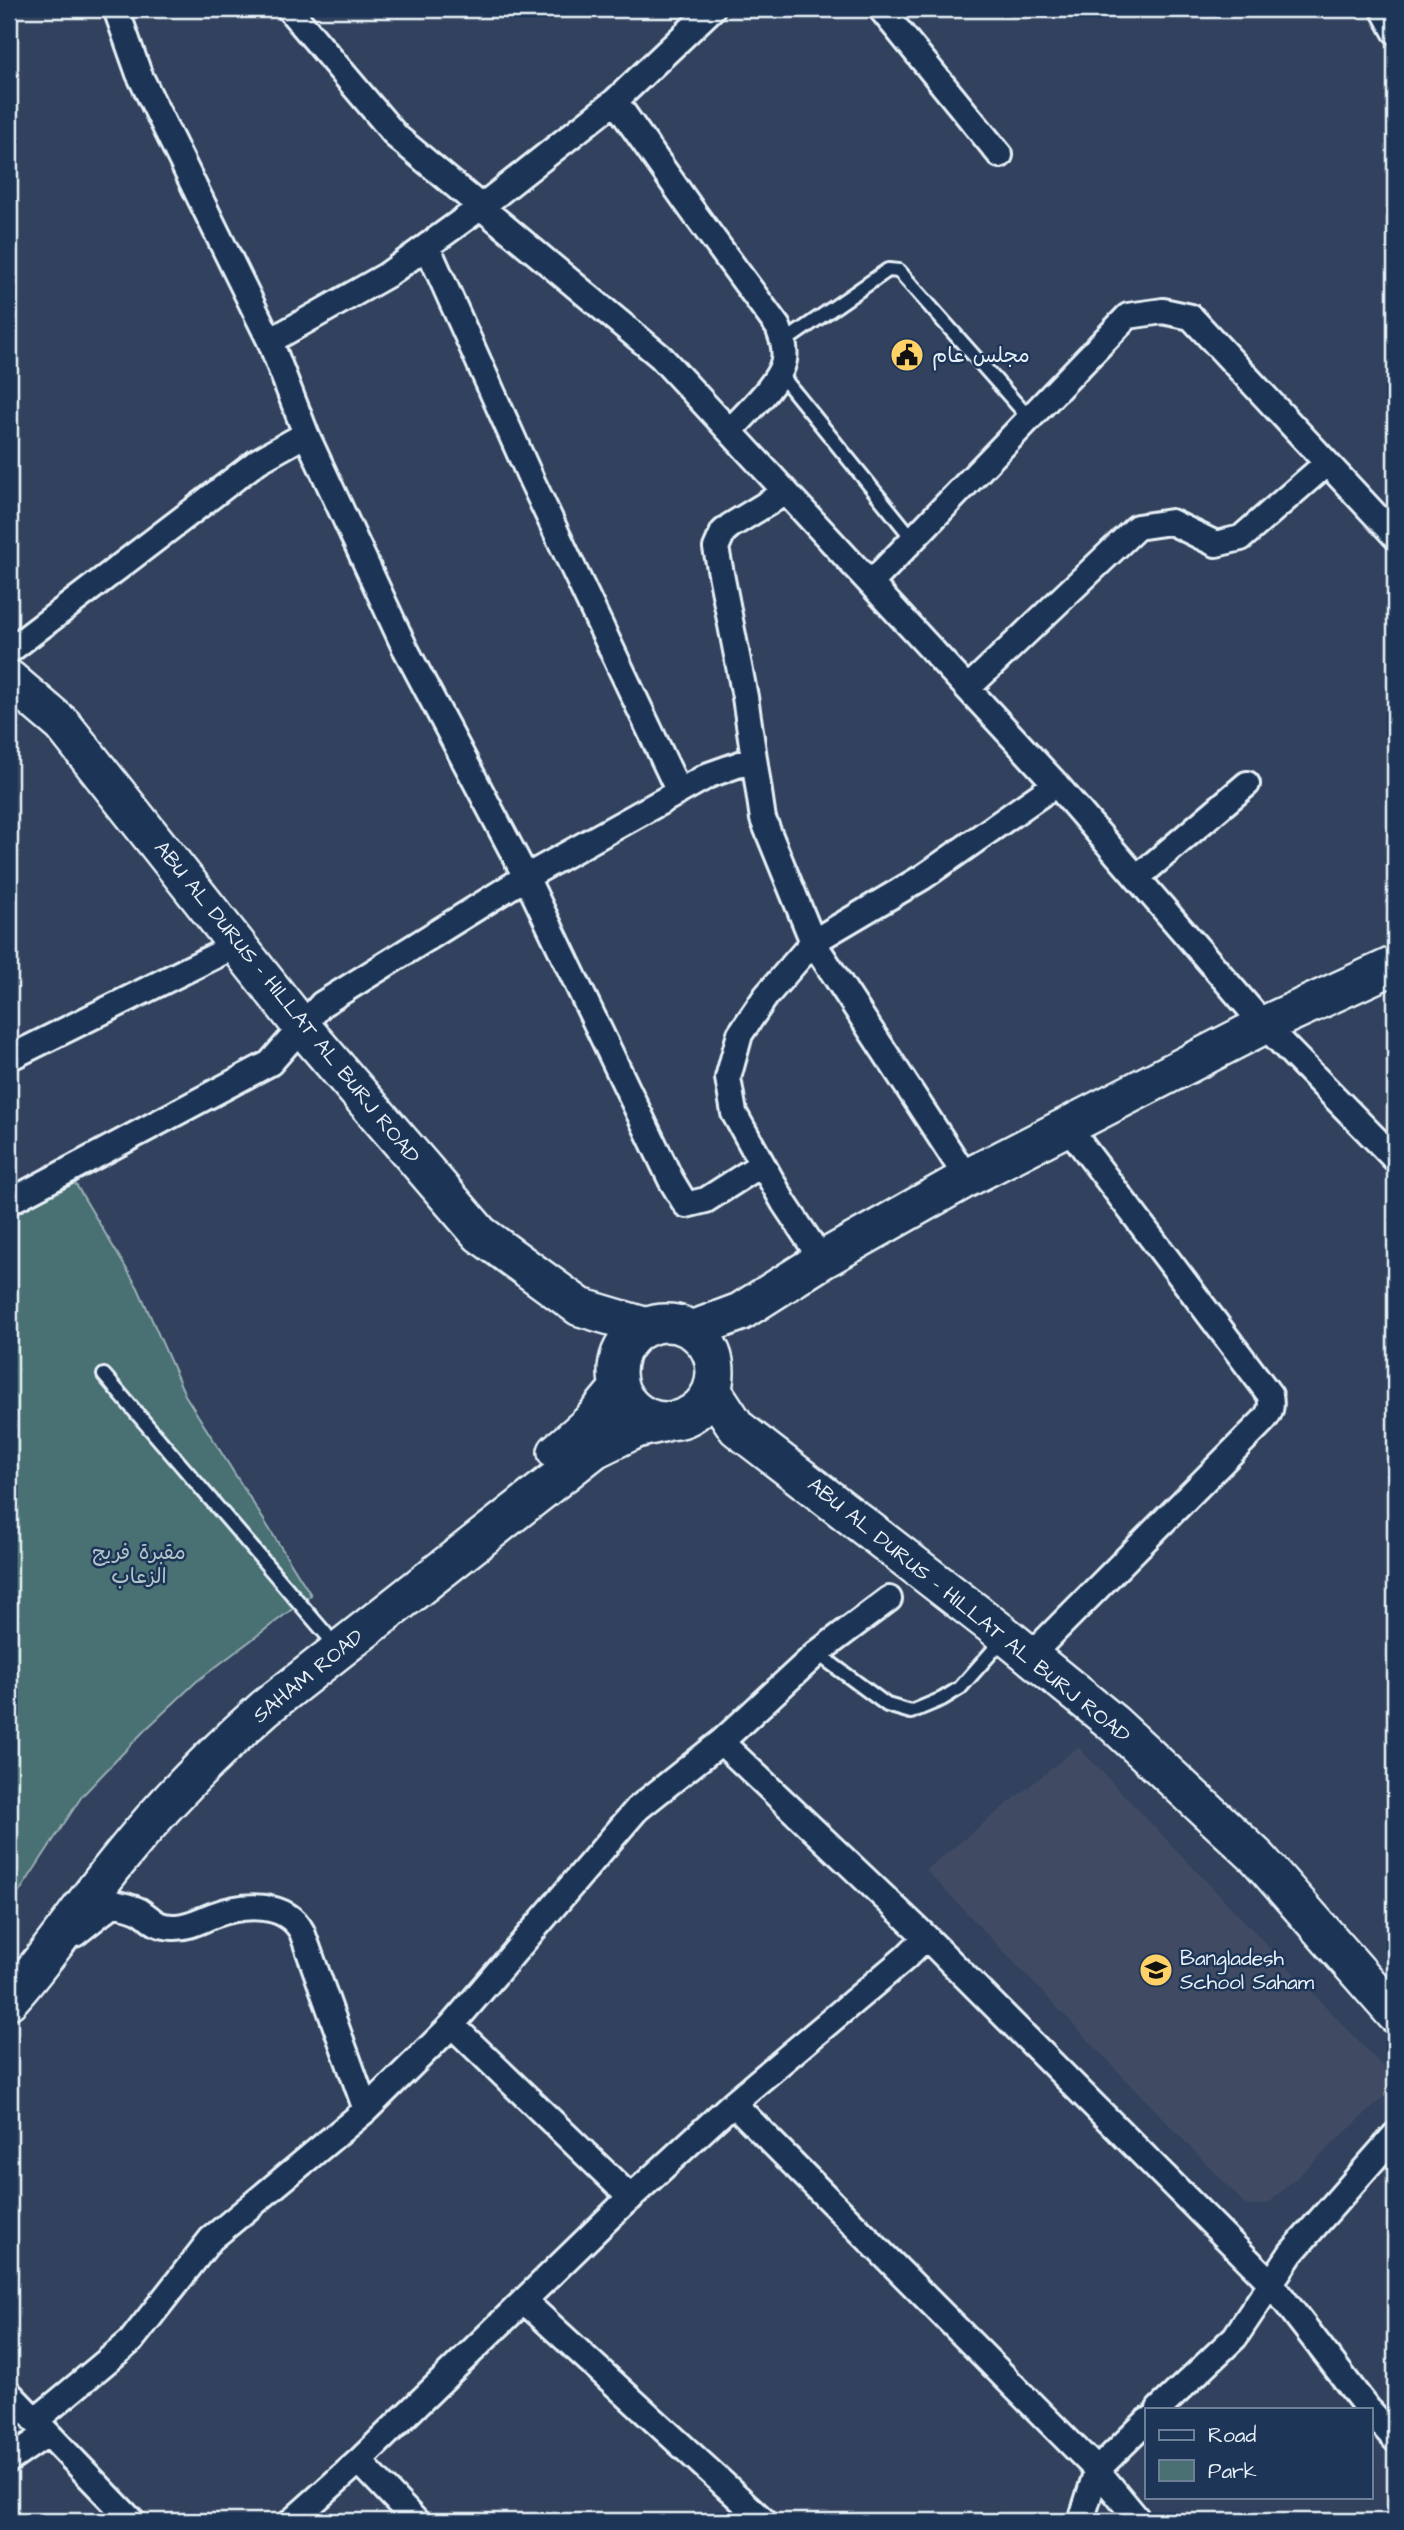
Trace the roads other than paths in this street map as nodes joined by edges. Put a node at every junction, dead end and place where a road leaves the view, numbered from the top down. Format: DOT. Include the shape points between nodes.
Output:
graph roads {
  1 [pos="116,9"];
  2 [pos="289,9"];
  3 [pos="712,9"];
  4 [pos="881,9"];
  5 [pos="1383,9"];
  6 [pos="1395,31"];
  7 [pos="615,101"];
  8 [pos="1000,155"];
  9 [pos="481,207"];
  10 [pos="427,246"];
  11 [pos="270,341"];
  12 [pos="784,342"];
  13 [pos="780,374"];
  14 [pos="1029,418"];
  15 [pos="730,431"];
  16 [pos="306,434"];
  17 [pos="1327,463"];
  18 [pos="786,492"];
  19 [pos="1395,536"];
  20 [pos="913,539"];
  21 [pos="871,583"];
  22 [pos="9,651"];
  23 [pos="9,680"];
  24 [pos="968,688"];
  25 [pos="754,759"];
  26 [pos="1056,784"];
  27 [pos="1247,784"];
  28 [pos="679,792"];
  29 [pos="526,877"];
  30 [pos="1137,878"];
  31 [pos="813,942"];
  32 [pos="237,945"];
  33 [pos="1395,965"];
  34 [pos="1264,1025"];
  35 [pos="302,1027"];
  36 [pos="9,1058"];
  37 [pos="1067,1126"];
  38 [pos="1395,1159"];
  39 [pos="762,1164"];
  40 [pos="967,1178"];
  41 [pos="9,1202"];
  42 [pos="822,1260"];
  43 [pos="580,1307"];
  44 [pos="647,1327"];
  45 [pos="706,1359"];
  46 [pos="104,1375"];
  47 [pos="619,1375"];
  48 [pos="676,1420"];
  49 [pos="737,1428"];
  50 [pos="889,1599"];
  51 [pos="326,1634"];
  52 [pos="1018,1646"];
  53 [pos="817,1653"];
  54 [pos="721,1742"];
  55 [pos="926,1937"];
  56 [pos="44,1958"];
  57 [pos="9,1966"];
  58 [pos="9,2000"];
  59 [pos="1395,2014"];
  60 [pos="453,2025"];
  61 [pos="733,2103"];
  62 [pos="366,2110"];
  63 [pos="1395,2134"];
  64 [pos="631,2198"];
  65 [pos="1271,2283"];
  66 [pos="524,2301"];
  67 [pos="9,2393"];
  68 [pos="1160,2408"];
  69 [pos="1368,2408"];
  70 [pos="1372,2413"];
  71 [pos="1145,2423"];
  72 [pos="41,2427"];
  73 [pos="1395,2439"];
  74 [pos="9,2460"];
  75 [pos="359,2460"];
  76 [pos="1097,2470"];
  77 [pos="132,2521"];
  78 [pos="292,2521"];
  79 [pos="416,2521"];
  80 [pos="764,2521"];
  81 [pos="1082,2521"];
  82 [pos="1139,2521"];
  1 -- 11 [label="street" via="139,74"];
  2 -- 9 [label="street" via="397,137"];
  3 -- 7 [label="street"];
  4 -- 8 [label="street"];
  5 -- 6 [label="street"];
  7 -- 9 [label="street"];
  7 -- 12 [label="street" via="778,327"];
  9 -- 10 [label="street"];
  9 -- 15 [label="street" via="661,356"];
  10 -- 11 [label="street" via="387,275"];
  10 -- 28 [label="street"];
  11 -- 16 [label="street"];
  12 -- 13 [label="street"];
  12 -- 14 [label="lane" via="888,270 899,271"];
  13 -- 15 [label="street"];
  13 -- 20 [label="lane"];
  14 -- 17 [label="street" via="1128,316 1163,311 1191,317"];
  14 -- 20 [label="street"];
  15 -- 18 [label="street"];
  16 -- 22 [label="street" via="258,461"];
  16 -- 29 [label="street" via="404,646"];
  17 -- 19 [label="street"];
  17 -- 24 [label="street" via="1241,538 1216,544 1171,522 1136,527"];
  18 -- 21 [label="street"];
  18 -- 25 [label="street" via="730,526 716,548"];
  20 -- 21 [label="street"];
  21 -- 24 [label="street"];
  23 -- 32 [label="main road, ABU AL DURUS - HILLAT AL BURJ ROAD" via="63,725"];
  24 -- 26 [label="street"];
  25 -- 28 [label="street"];
  25 -- 31 [label="street" via="762,819"];
  26 -- 30 [label="street"];
  26 -- 31 [label="street" via="923,877"];
  27 -- 30 [label="street"];
  28 -- 29 [label="street"];
  29 -- 35 [label="street" via="322,1004"];
  29 -- 39 [label="street" via="686,1205 706,1200"];
  30 -- 34 [label="street"];
  31 -- 39 [label="street" via="740,1034 728,1077 734,1113"];
  31 -- 40 [label="street"];
  32 -- 35 [label="main road, ABU AL DURUS - HILLAT AL BURJ ROAD"];
  32 -- 36 [label="street"];
  33 -- 34 [label="main road"];
  34 -- 37 [label="main road"];
  34 -- 38 [label="street"];
  35 -- 41 [label="street" via="271,1063"];
  35 -- 43 [label="main road, ABU AL DURUS - HILLAT AL BURJ ROAD" via="480,1234"];
  37 -- 40 [label="main road"];
  37 -- 52 [label="street" via="1270,1395 1272,1405 1263,1421"];
  39 -- 42 [label="street"];
  40 -- 42 [label="main road"];
  42 -- 45 [label="main road" via="740,1312"];
  43 -- 44 [label="main road, ABU AL DURUS - HILLAT AL BURJ ROAD"];
  43 -- 47 [label="main road, ABU AL DURUS - HILLAT AL BURJ ROAD"];
  44 -- 45 [label="main road" via="678,1324"];
  44 -- 47 [label="main road" via="624,1347"];
  45 -- 48 [label="main road" via="701,1407"];
  45 -- 49 [label="main road, ABU AL DURUS - HILLAT AL BURJ ROAD"];
  46 -- 51 [label="lane"];
  47 -- 48 [label="main road" via="630,1406 646,1418"];
  47 -- 51 [label="main road, SAHAM ROAD" via="578,1435"];
  48 -- 49 [label="main road, ABU AL DURUS - HILLAT AL BURJ ROAD"];
  48 -- 56 [label="main road, SAHAM ROAD" via="636,1429 595,1449 265,1708 216,1752 121,1856"];
  49 -- 52 [label="main road, ABU AL DURUS - HILLAT AL BURJ ROAD"];
  50 -- 53 [label="street"];
  51 -- 57 [label="main road, SAHAM ROAD" via="265,1681 176,1763 89,1859"];
  52 -- 53 [label="lane" via="960,1688 911,1712 887,1705"];
  52 -- 59 [label="main road, ABU AL DURUS - HILLAT AL BURJ ROAD" via="1113,1723 1258,1858"];
  53 -- 54 [label="street"];
  54 -- 55 [label="street"];
  54 -- 60 [label="street" via="637,1809"];
  55 -- 61 [label="street"];
  55 -- 65 [label="street"];
  56 -- 58 [label="main road, SAHAM ROAD"];
  56 -- 62 [label="street" via="114,1903 138,1910 156,1925 176,1927 225,1911 261,1907 281,1913 302,1933"];
  60 -- 62 [label="street"];
  60 -- 64 [label="street"];
  61 -- 64 [label="street"];
  61 -- 76 [label="street"];
  62 -- 72 [label="street" via="211,2239 131,2341"];
  63 -- 65 [label="street" via="1291,2253"];
  64 -- 66 [label="street"];
  65 -- 68 [label="street" via="1235,2337"];
  65 -- 69 [label="street"];
  66 -- 75 [label="street"];
  66 -- 80 [label="street"];
  67 -- 72 [label="street"];
  70 -- 73 [label="street"];
  71 -- 76 [label="street"];
  72 -- 74 [label="street"];
  72 -- 77 [label="street"];
  75 -- 78 [label="street"];
  75 -- 79 [label="street"];
  76 -- 81 [label="street"];
  76 -- 82 [label="street"];
}
